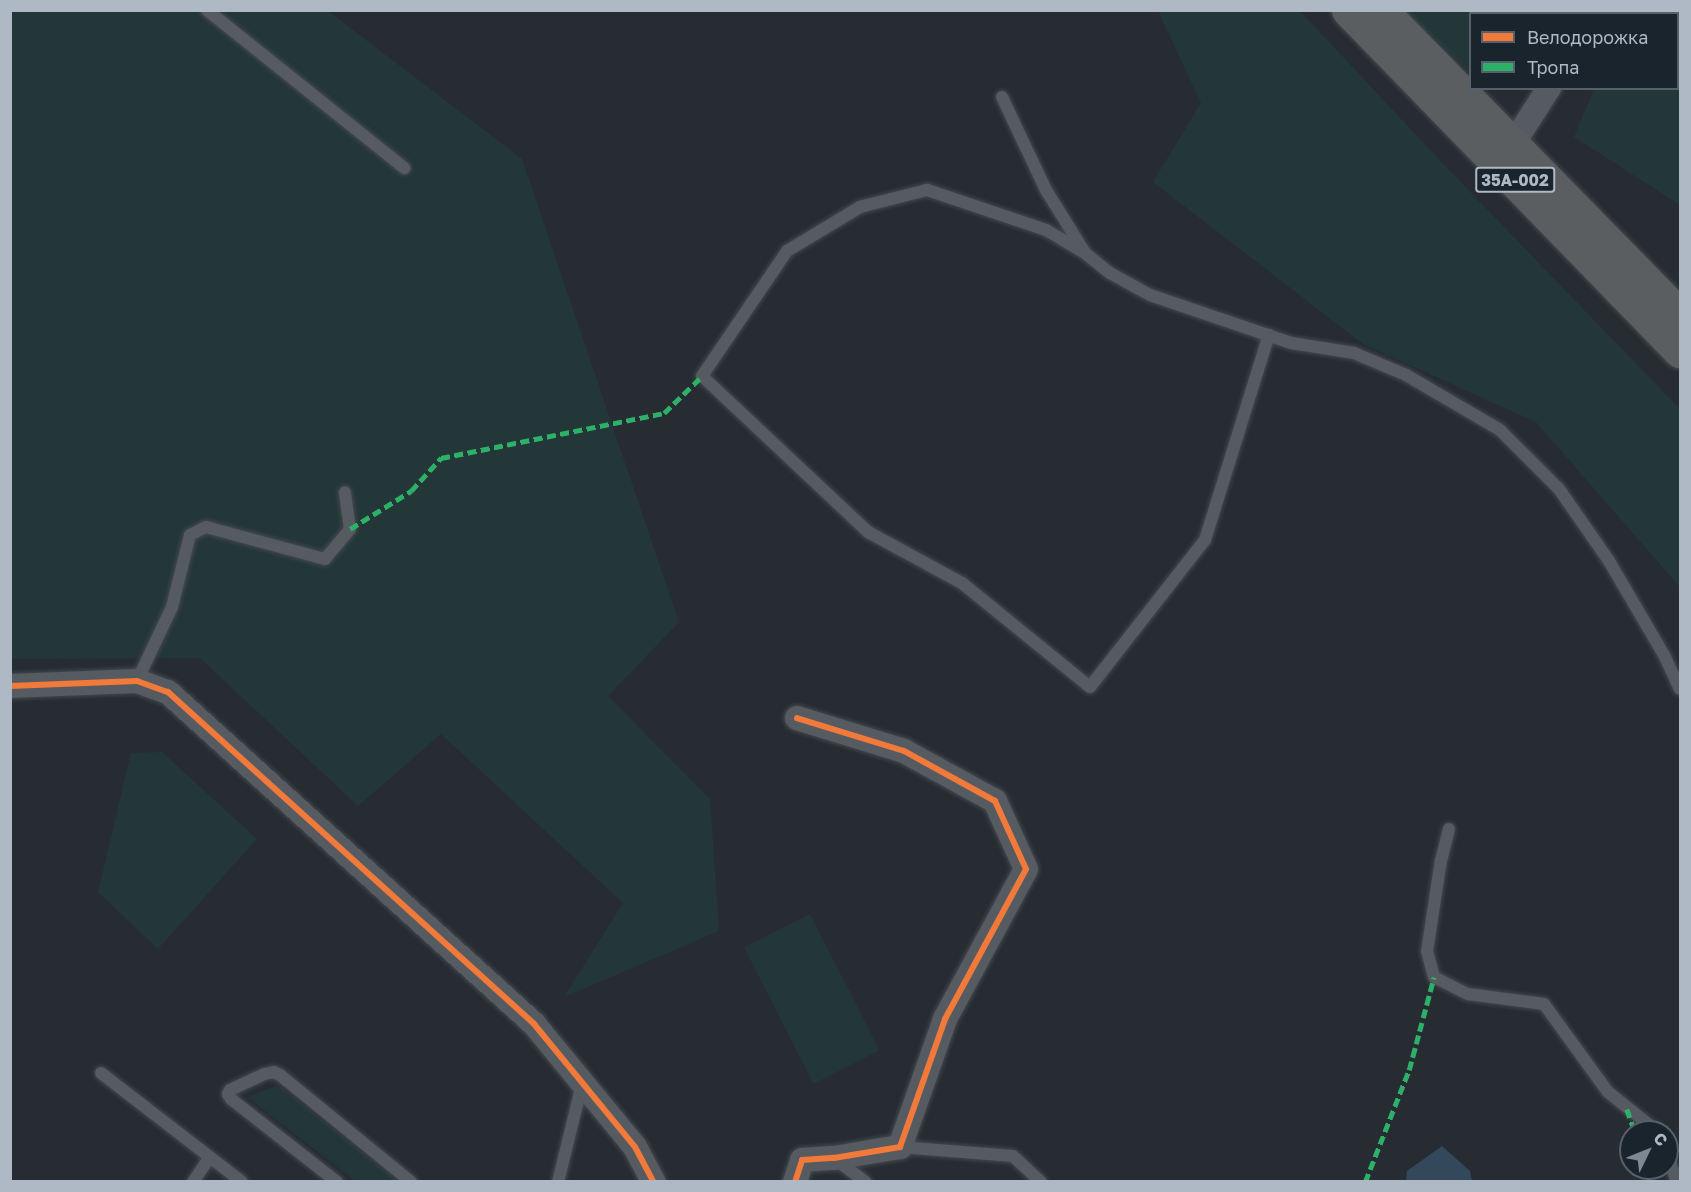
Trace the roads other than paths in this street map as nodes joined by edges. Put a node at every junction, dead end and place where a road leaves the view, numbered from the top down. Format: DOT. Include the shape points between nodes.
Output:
graph roads {
  1 [pos="207,10"];
  2 [pos="1348,10"];
  3 [pos="1381,10"];
  4 [pos="1548,90"];
  5 [pos="1002,97"];
  6 [pos="1513,144"];
  7 [pos="404,168"];
  8 [pos="1085,253"];
  9 [pos="1680,315"];
  10 [pos="1269,335"];
  11 [pos="1680,351"];
  12 [pos="345,492"];
  13 [pos="137,681"];
  14 [pos="10,687"];
  15 [pos="1680,689"];
  16 [pos="796,718"];
  17 [pos="1449,829"];
  18 [pos="101,1073"];
  19 [pos="583,1083"];
  20 [pos="1643,1120"];
  21 [pos="900,1147"];
  22 [pos="210,1158"];
  23 [pos="834,1158"];
  24 [pos="193,1182"];
  25 [pos="242,1182"];
  26 [pos="338,1182"];
  27 [pos="411,1182"];
  28 [pos="558,1182"];
  29 [pos="654,1182"];
  30 [pos="795,1182"];
  31 [pos="865,1182"];
  32 [pos="1041,1182"];
  1 -- 7 [label="lane"];
  2 -- 11 [label="highway, 35А-002"];
  3 -- 6 [label="highway, 35А-002"];
  4 -- 6 [label="street"];
  5 -- 8 [label="lane" via="1046,190"];
  6 -- 9 [label="highway, 35А-002"];
  8 -- 10 [label="lane" via="1110,273 1150,295"];
  8 -- 10 [label="lane" via="1047,230 927,190 860,207 787,251 702,376 868,532 962,583 1090,687 1205,540"];
  10 -- 15 [label="lane" via="1291,343 1354,354 1406,375 1500,430 1559,489 1610,561"];
  12 -- 13 [label="lane" via="350,530 325,559 206,527 190,536 172,607"];
  13 -- 14 [label="street"];
  13 -- 19 [label="street" via="168,692 189,708 534,1024"];
  16 -- 21 [label="street" via="904,752 995,801 1026,869 945,1019"];
  17 -- 20 [label="lane" via="1427,951 1434,977 1468,994 1544,1004 1608,1092"];
  18 -- 22 [label="lane"];
  19 -- 28 [label="lane"];
  19 -- 29 [label="street" via="635,1147"];
  21 -- 23 [label="street"];
  21 -- 32 [label="lane" via="1013,1156"];
  22 -- 24 [label="lane"];
  22 -- 25 [label="lane"];
  23 -- 30 [label="street" via="802,1160"];
  23 -- 31 [label="lane"];
  26 -- 27 [label="lane" via="231,1099 230,1090 265,1074 280,1075"];
}
